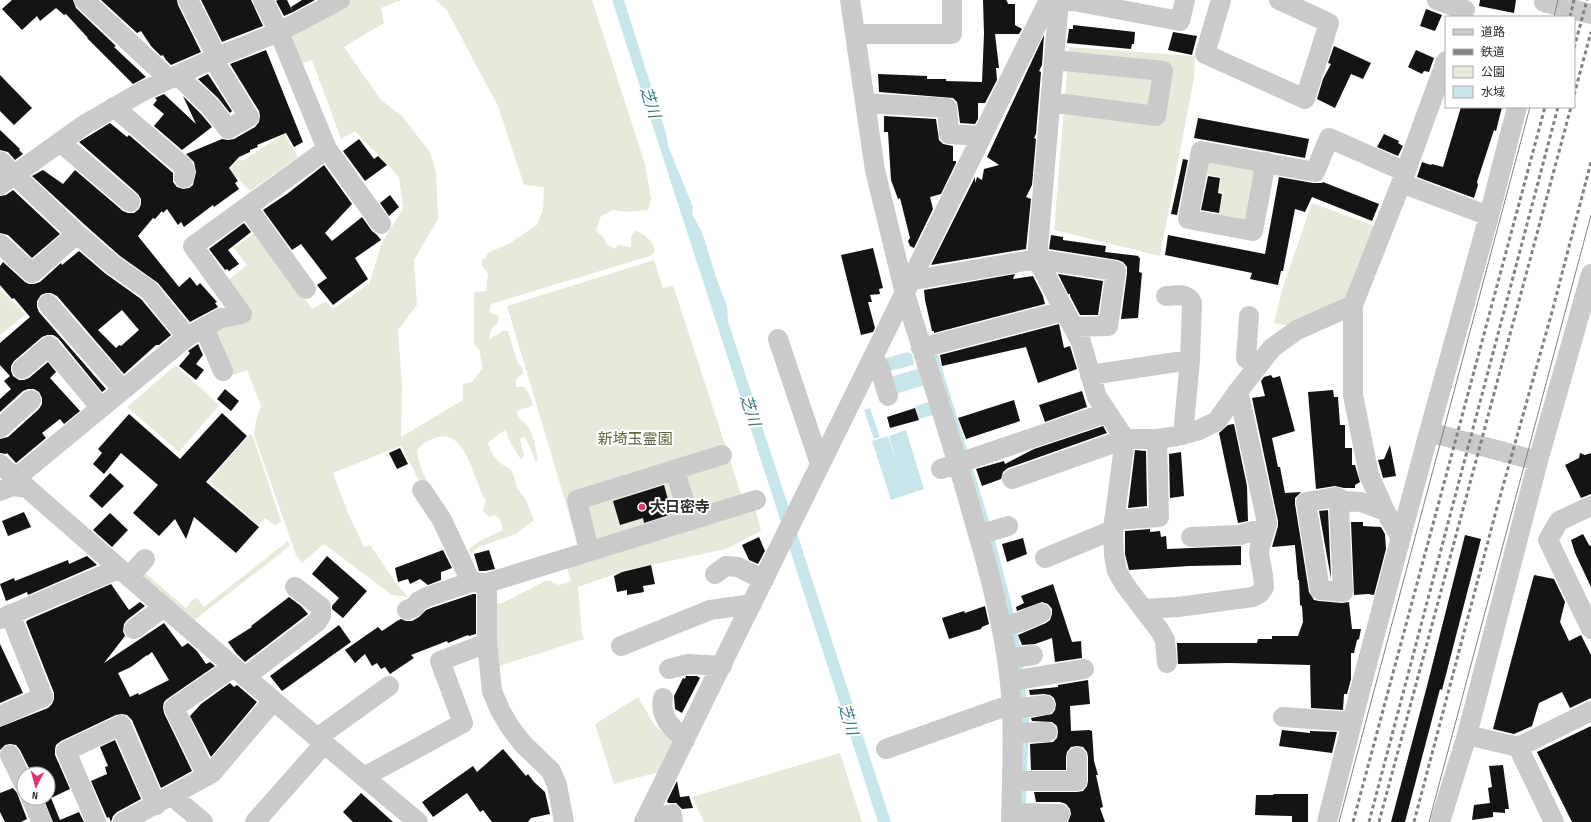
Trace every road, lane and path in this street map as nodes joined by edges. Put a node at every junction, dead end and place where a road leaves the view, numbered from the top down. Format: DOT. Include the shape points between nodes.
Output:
graph roads {
  1 [pos="84,0"];
  2 [pos="188,0"];
  3 [pos="263,0"];
  4 [pos="340,0"];
  5 [pos="850,0"];
  6 [pos="952,0"];
  7 [pos="1049,0"];
  8 [pos="1059,0"];
  9 [pos="1068,0"];
  10 [pos="1185,0"];
  11 [pos="1221,0"];
  12 [pos="1279,0"];
  13 [pos="1436,0"];
  14 [pos="1543,6"];
  15 [pos="1465,9"];
  16 [pos="1591,14"];
  17 [pos="279,32"];
  18 [pos="855,34"];
  19 [pos="215,58"];
  20 [pos="1054,60"];
  21 [pos="1445,64"];
  22 [pos="173,77"];
  23 [pos="1050,102"];
  24 [pos="865,103"];
  25 [pos="114,107"];
  26 [pos="1517,108"];
  27 [pos="982,136"];
  28 [pos="60,142"];
  29 [pos="327,150"];
  30 [pos="1266,162"];
  31 [pos="5,173"];
  32 [pos="1403,177"];
  33 [pos="184,178"];
  34 [pos="130,202"];
  35 [pos="247,207"];
  36 [pos="1489,216"];
  37 [pos="381,224"];
  38 [pos="77,234"];
  39 [pos="0,244"];
  40 [pos="1037,259"];
  41 [pos="913,276"];
  42 [pos="1589,286"];
  43 [pos="306,289"];
  44 [pos="905,294"];
  45 [pos="1166,296"];
  46 [pos="48,304"];
  47 [pos="1353,305"];
  48 [pos="1249,316"];
  49 [pos="1068,319"];
  50 [pos="196,332"];
  51 [pos="778,339"];
  52 [pos="921,348"];
  53 [pos="874,357"];
  54 [pos="1190,360"];
  55 [pos="1257,367"];
  56 [pos="22,369"];
  57 [pos="223,371"];
  58 [pos="1090,375"];
  59 [pos="123,390"];
  60 [pos="1236,394"];
  61 [pos="888,396"];
  62 [pos="31,400"];
  63 [pos="101,408"];
  64 [pos="1106,413"];
  65 [pos="0,428"];
  66 [pos="1429,432"];
  67 [pos="1183,434"];
  68 [pos="1125,439"];
  69 [pos="1157,439"];
  70 [pos="722,456"];
  71 [pos="1538,461"];
  72 [pos="0,464"];
  73 [pos="820,464"];
  74 [pos="950,466"];
  75 [pos="675,470"];
  76 [pos="1012,479"];
  77 [pos="21,483"];
  78 [pos="422,490"];
  79 [pos="0,491"];
  80 [pos="756,500"];
  81 [pos="1344,501"];
  82 [pos="1591,506"];
  83 [pos="1385,511"];
  84 [pos="690,521"];
  85 [pos="1113,525"];
  86 [pos="1004,527"];
  87 [pos="1264,533"];
  88 [pos="979,535"];
  89 [pos="1191,536"];
  90 [pos="1401,538"];
  91 [pos="589,551"];
  92 [pos="1045,558"];
  93 [pos="145,559"];
  94 [pos="123,573"];
  95 [pos="715,574"];
  96 [pos="764,580"];
  97 [pos="479,583"];
  98 [pos="295,587"];
  99 [pos="752,604"];
  100 [pos="164,607"];
  101 [pos="1144,609"];
  102 [pos="407,610"];
  103 [pos="1041,613"];
  104 [pos="5,616"];
  105 [pos="1001,626"];
  106 [pos="134,629"];
  107 [pos="1591,629"];
  108 [pos="487,643"];
  109 [pos="621,646"];
  110 [pos="1030,655"];
  111 [pos="1007,659"];
  112 [pos="1167,663"];
  113 [pos="722,666"];
  114 [pos="669,669"];
  115 [pos="1084,669"];
  116 [pos="239,672"];
  117 [pos="1010,681"];
  118 [pos="389,686"];
  119 [pos="663,698"];
  120 [pos="273,701"];
  121 [pos="1023,707"];
  122 [pos="1591,711"];
  123 [pos="0,716"];
  124 [pos="1283,717"];
  125 [pos="1352,722"];
  126 [pos="1467,735"];
  127 [pos="685,740"];
  128 [pos="320,741"];
  129 [pos="1518,747"];
  130 [pos="886,749"];
  131 [pos="1077,757"];
  132 [pos="8,762"];
  133 [pos="16,773"];
  134 [pos="207,776"];
  135 [pos="364,777"];
  136 [pos="1019,782"];
  137 [pos="164,800"];
  138 [pos="34,806"];
  139 [pos="1060,814"];
  140 [pos="1016,815"];
  141 [pos="135,820"];
  142 [pos="1331,821"];
  143 [pos="42,822"];
  144 [pos="96,822"];
  145 [pos="203,822"];
  146 [pos="255,822"];
  147 [pos="418,822"];
  148 [pos="564,822"];
  149 [pos="645,822"];
  150 [pos="673,822"];
  151 [pos="1440,822"];
  152 [pos="1554,822"];
  1 -- 22 [label="street"];
  2 -- 19 [label="street"];
  3 -- 17 [label="street"];
  4 -- 17 [label="street"];
  5 -- 18 [label="street"];
  6 -- 18 [label="street" via="952,34"];
  7 -- 27 [label="street"];
  8 -- 20 [label="street"];
  9 -- 10 [label="street" via="1180,21"];
  11 -- 12 [label="street" via="1205,54 1305,99 1329,22"];
  13 -- 15 [label="street"];
  14 -- 16 [label="street"];
  17 -- 19 [label="street"];
  17 -- 29 [label="street"];
  18 -- 24 [label="street"];
  19 -- 22 [label="street"];
  19 -- 22 [label="street" via="249,117 228,129 210,106"];
  20 -- 23 [label="street"];
  20 -- 23 [label="street" via="1163,71 1156,116"];
  21 -- 32 [label="street"];
  22 -- 25 [label="street"];
  23 -- 40 [label="street"];
  24 -- 27 [label="street" via="947,108 949,134"];
  24 -- 44 [label="street" via="875,170"];
  25 -- 28 [label="street"];
  25 -- 33 [label="street" via="183,166"];
  26 -- 36 [label="street"];
  27 -- 41 [label="street"];
  28 -- 31 [label="street"];
  28 -- 34 [label="street"];
  29 -- 35 [label="street"];
  29 -- 37 [label="street"];
  30 -- 30 [label="street" via="1201,151 1188,219 1253,231"];
  30 -- 32 [label="street" via="1315,172 1329,138"];
  31 -- 38 [label="street"];
  32 -- 36 [label="street"];
  32 -- 47 [label="street"];
  35 -- 43 [label="street"];
  35 -- 50 [label="street" via="192,246 242,314 221,318"];
  36 -- 66 [label="street"];
  38 -- 39 [label="street" via="32,273"];
  38 -- 50 [label="street" via="113,265 149,290"];
  40 -- 41 [label="street" via="920,279"];
  40 -- 49 [label="street"];
  40 -- 49 [label="street" via="1116,272 1108,326"];
  41 -- 44 [label="street"];
  42 -- 71 [label="street"];
  44 -- 52 [label="street"];
  44 -- 53 [label="street"];
  45 -- 54 [label="street" via="1186,295 1192,303"];
  46 -- 59 [label="street"];
  47 -- 55 [label="street" via="1297,330 1272,348"];
  47 -- 83 [label="street" via="1352,395 1369,475"];
  48 -- 55 [label="street" via="1246,358"];
  49 -- 52 [label="street"];
  49 -- 58 [label="street" via="1081,342"];
  50 -- 57 [label="street"];
  50 -- 59 [label="street"];
  51 -- 73 [label="street"];
  52 -- 74 [label="street" via="939,373"];
  53 -- 61 [label="street"];
  53 -- 73 [label="street"];
  54 -- 58 [label="street"];
  54 -- 67 [label="street"];
  55 -- 60 [label="street"];
  56 -- 63 [label="street" via="49,346"];
  58 -- 64 [label="street" via="1097,397"];
  59 -- 63 [label="street"];
  60 -- 67 [label="street" via="1217,421"];
  60 -- 87 [label="street" via="1240,400 1267,523"];
  62 -- 65 [label="street"];
  63 -- 77 [label="street"];
  64 -- 68 [label="street"];
  64 -- 74 [label="street"];
  66 -- 71 [label="street"];
  66 -- 90 [label="street"];
  67 -- 69 [label="street"];
  68 -- 69 [label="street"];
  68 -- 76 [label="street"];
  68 -- 85 [label="street"];
  69 -- 85 [label="street" via="1159,517"];
  70 -- 75 [label="street"];
  71 -- 126 [label="street"];
  72 -- 77 [label="street"];
  73 -- 96 [label="street"];
  74 -- 88 [label="street"];
  75 -- 84 [label="street"];
  75 -- 91 [label="street" via="577,500"];
  77 -- 79 [label="street"];
  77 -- 94 [label="street" via="57,503"];
  78 -- 97 [label="street"];
  80 -- 84 [label="street"];
  81 -- 83 [label="street" via="1361,502"];
  82 -- 107 [label="street" via="1559,522 1548,540"];
  83 -- 90 [label="street"];
  84 -- 91 [label="street"];
  85 -- 92 [label="street"];
  85 -- 101 [label="street" via="1117,571"];
  86 -- 88 [label="street"];
  87 -- 89 [label="street" via="1254,531 1239,535"];
  87 -- 101 [label="street" via="1259,554 1264,587 1260,593 1253,597"];
  88 -- 105 [label="street"];
  90 -- 125 [label="street"];
  91 -- 97 [label="street"];
  93 -- 94 [label="street"];
  94 -- 100 [label="street"];
  94 -- 104 [label="street"];
  95 -- 96 [label="street" via="726,566 738,566"];
  96 -- 99 [label="street"];
  97 -- 102 [label="street" via="427,597"];
  97 -- 108 [label="street" via="488,622"];
  98 -- 116 [label="street" via="321,607 321,616 317,622"];
  99 -- 109 [label="street" via="710,610"];
  99 -- 113 [label="street"];
  100 -- 106 [label="street"];
  100 -- 116 [label="street"];
  101 -- 112 [label="street" via="1165,640"];
  103 -- 105 [label="street" via="1020,622"];
  104 -- 123 [label="street" via="43,697"];
  105 -- 111 [label="street"];
  108 -- 135 [label="street" via="440,661 463,723"];
  108 -- 148 [label="street" via="489,675 496,701 510,727 551,771 557,785"];
  110 -- 111 [label="street"];
  111 -- 117 [label="street"];
  113 -- 114 [label="street" via="688,664"];
  113 -- 127 [label="street"];
  115 -- 117 [label="street"];
  116 -- 120 [label="street"];
  116 -- 134 [label="street" via="174,708"];
  117 -- 121 [label="street"];
  118 -- 128 [label="street"];
  119 -- 127 [label="street" via="663,714 670,726"];
  120 -- 128 [label="street"];
  120 -- 134 [label="street"];
  121 -- 130 [label="street"];
  121 -- 136 [label="street" via="1026,733"];
  122 -- 129 [label="street"];
  124 -- 125 [label="street"];
  125 -- 142 [label="street"];
  126 -- 129 [label="street"];
  126 -- 151 [label="street"];
  127 -- 149 [label="street"];
  128 -- 135 [label="street"];
  128 -- 146 [label="street"];
  129 -- 152 [label="street"];
  131 -- 136 [label="street" via="1077,781"];
  132 -- 133 [label="street"];
  134 -- 137 [label="street"];
  135 -- 147 [label="street"];
  136 -- 140 [label="street"];
  137 -- 141 [label="street"];
  137 -- 144 [label="street" via="121,725 66,751"];
  137 -- 145 [label="street"];
  138 -- 143 [label="street"];
  139 -- 140 [label="street"];
  149 -- 150 [label="street" via="672,814"];
}
